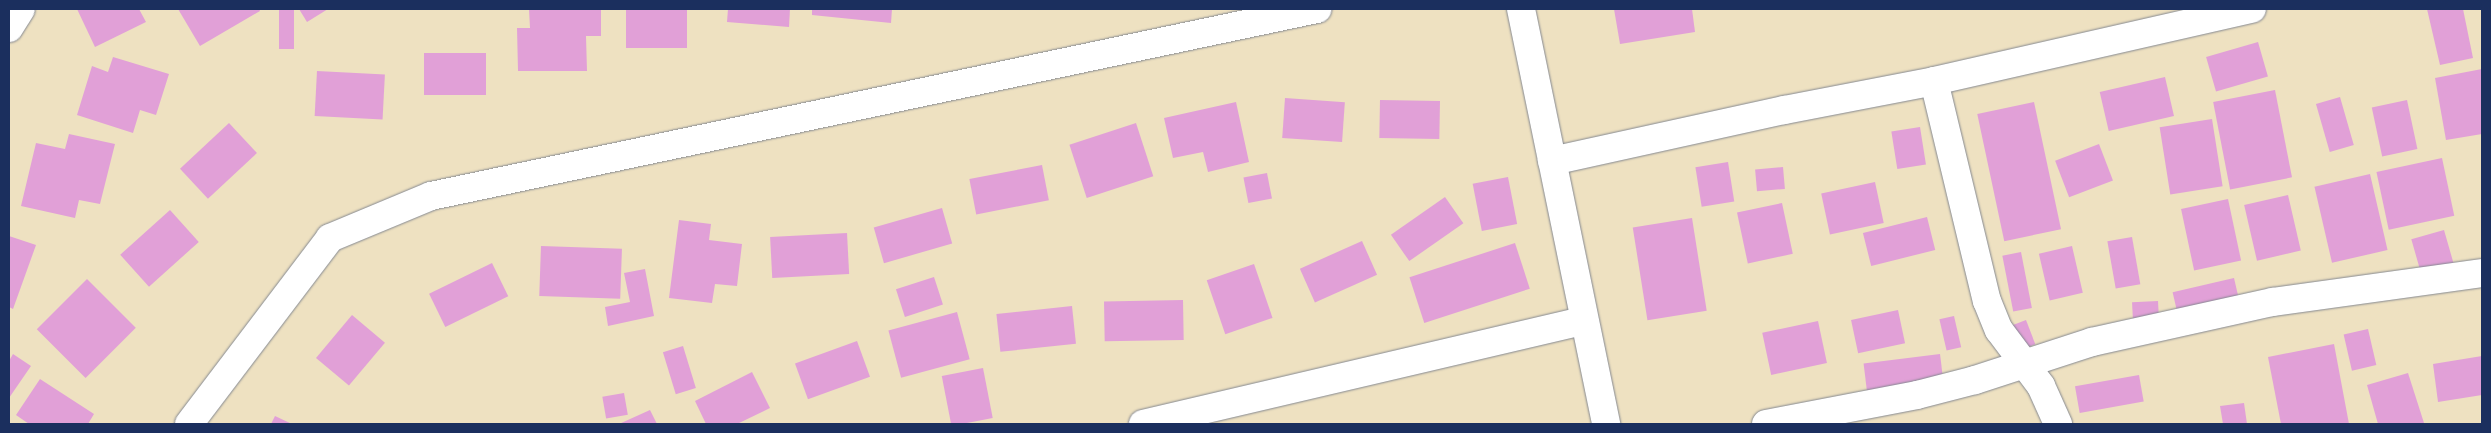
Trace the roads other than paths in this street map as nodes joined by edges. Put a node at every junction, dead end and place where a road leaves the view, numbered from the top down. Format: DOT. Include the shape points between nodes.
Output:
graph roads {
  1 [pos="21,9"];
  2 [pos="1316,9"];
  3 [pos="1521,9"];
  4 [pos="2252,9"];
  5 [pos="9,28"];
  6 [pos="1934,81"];
  7 [pos="1552,161"];
  8 [pos="2482,273"];
  9 [pos="1583,321"];
  10 [pos="2025,363"];
  11 [pos="189,424"];
  12 [pos="1143,424"];
  13 [pos="1606,424"];
  14 [pos="1766,424"];
  15 [pos="2058,424"];
  1 -- 5 [label="street"];
  2 -- 11 [label="street" via="432,196 330,238"];
  3 -- 7 [label="street"];
  4 -- 6 [label="street"];
  6 -- 7 [label="street"];
  6 -- 10 [label="street" via="1987,301 1999,330"];
  7 -- 9 [label="street"];
  8 -- 10 [label="street" via="2273,302 2092,342"];
  9 -- 12 [label="street"];
  9 -- 13 [label="street"];
  10 -- 14 [label="street" via="1917,395"];
  10 -- 15 [label="street" via="2041,386"];
}
